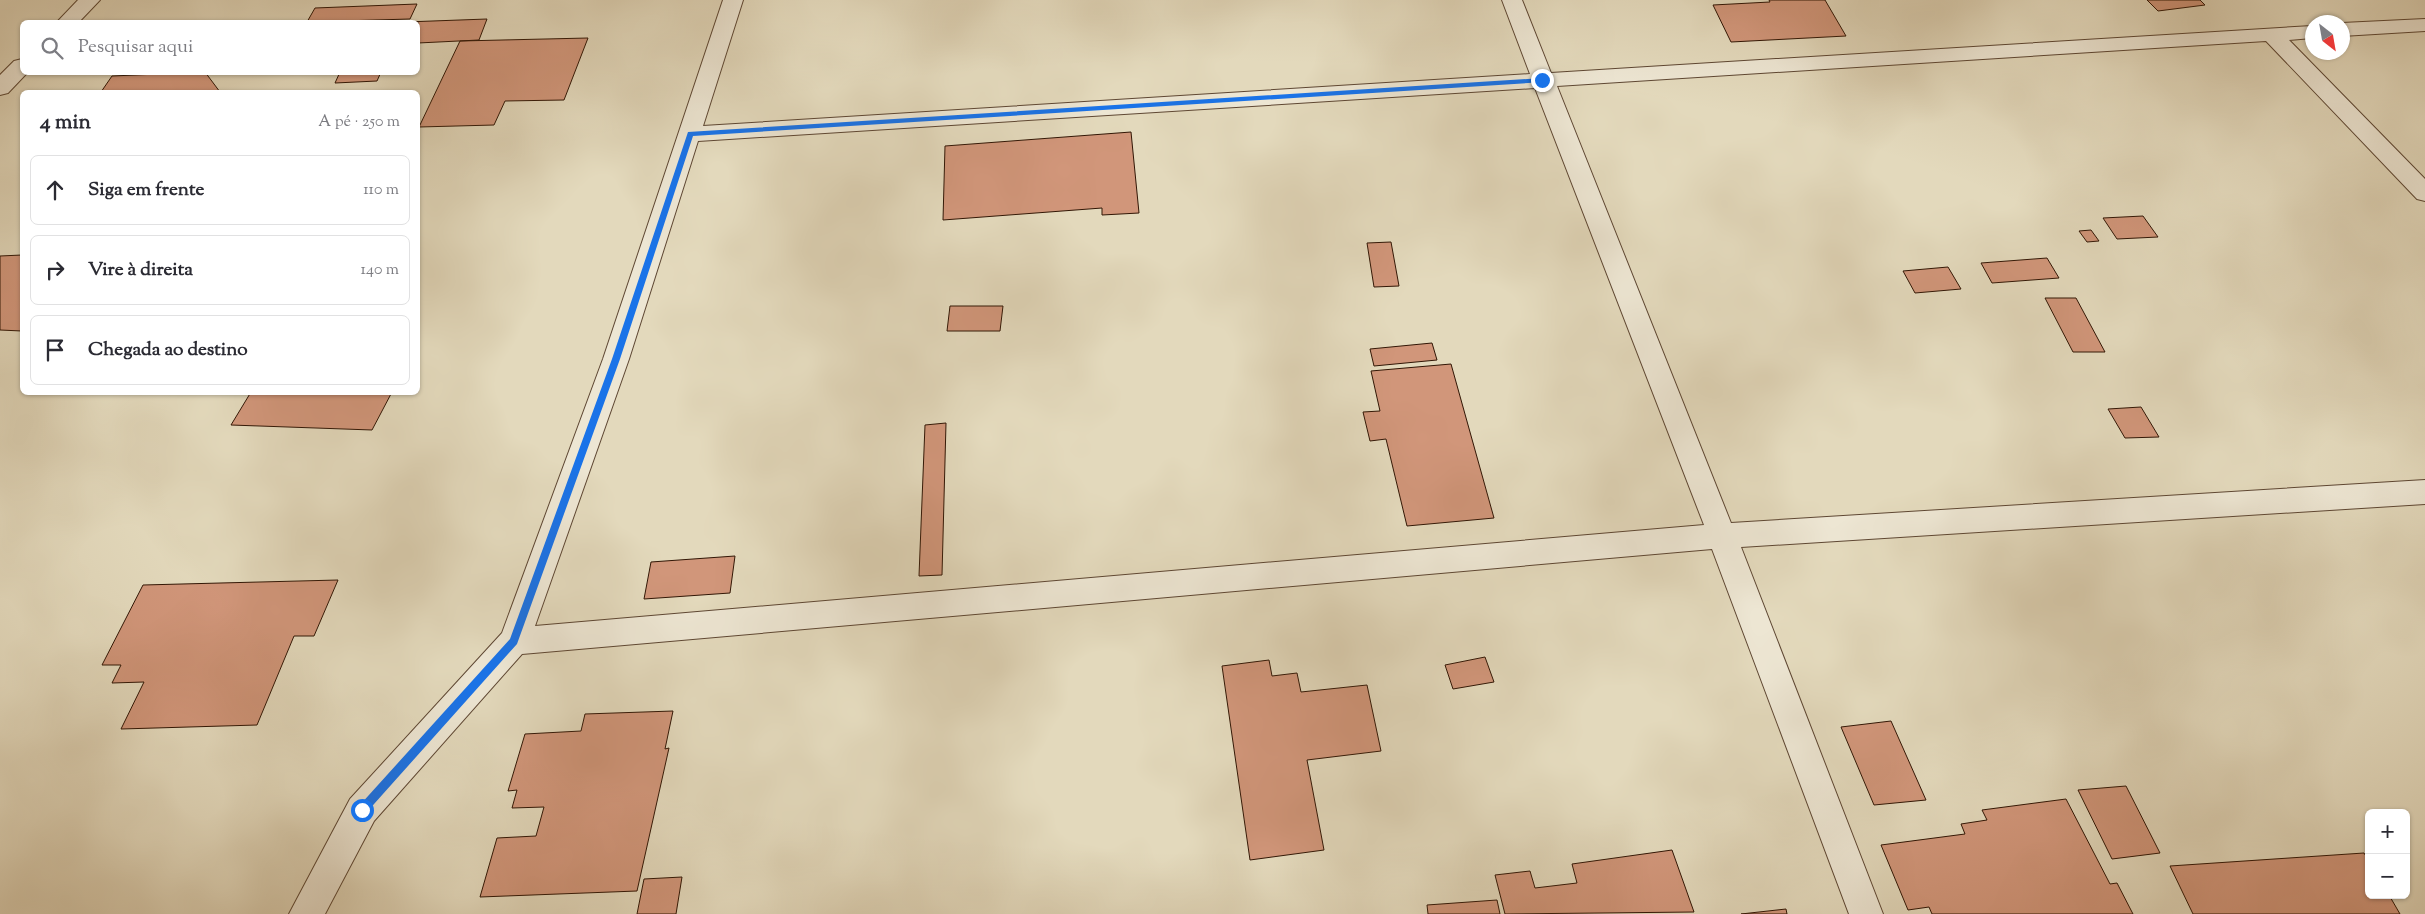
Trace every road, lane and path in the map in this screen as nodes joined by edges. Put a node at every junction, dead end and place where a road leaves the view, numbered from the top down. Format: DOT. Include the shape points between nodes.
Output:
graph roads {
  1 [pos="90,0"];
  2 [pos="733,0"];
  3 [pos="1512,0"];
  4 [pos="69,20"];
  5 [pos="2425,25"];
  6 [pos="2350,30"];
  7 [pos="2305,33"];
  8 [pos="2272,35"];
  9 [pos="20,68"];
  10 [pos="1542,80"];
  11 [pos="0,88"];
  12 [pos="690,134"];
  13 [pos="2425,193"];
  14 [pos="2425,492"];
  15 [pos="1722,536"];
  16 [pos="514,641"];
  17 [pos="306,914"];
  18 [pos="1866,914"];
  1 -- 4 [label="street"];
  2 -- 12 [label="street"];
  3 -- 10 [label="street"];
  5 -- 6 [label="street"];
  7 -- 8 [label="street"];
  8 -- 10 [label="street"];
  8 -- 13 [label="street"];
  9 -- 11 [label="street"];
  10 -- 12 [label="street"];
  10 -- 15 [label="street"];
  12 -- 16 [label="street" via="616,359"];
  14 -- 15 [label="street"];
  15 -- 16 [label="street"];
  15 -- 18 [label="street"];
  16 -- 17 [label="street" via="362,810"];
}
